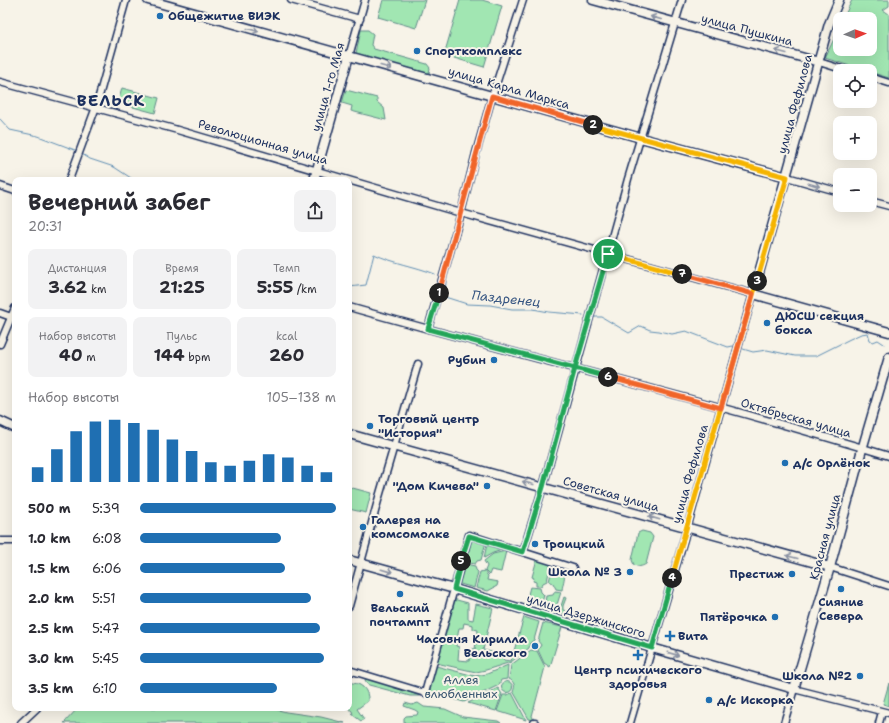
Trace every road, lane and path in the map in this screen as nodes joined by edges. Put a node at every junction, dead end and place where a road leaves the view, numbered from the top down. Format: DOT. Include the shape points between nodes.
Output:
graph roads {
  1 [pos="126,0"];
  2 [pos="148,0"];
  3 [pos="291,0"];
  4 [pos="365,0"];
  5 [pos="523,0"];
  6 [pos="593,0"];
  7 [pos="682,0"];
  8 [pos="839,0"];
  9 [pos="360,19"];
  10 [pos="675,23"];
  11 [pos="349,56"];
  12 [pos="819,62"];
  13 [pos="833,66"];
  14 [pos="877,79"];
  15 [pos="0,82"];
  16 [pos="889,83"];
  17 [pos="492,96"];
  18 [pos="96,107"];
  19 [pos="641,138"];
  20 [pos="316,170"];
  21 [pos="70,177"];
  22 [pos="315,177"];
  23 [pos="340,177"];
  24 [pos="787,177"];
  25 [pos="352,181"];
  26 [pos="0,186"];
  27 [pos="12,190"];
  28 [pos="833,190"];
  29 [pos="877,203"];
  30 [pos="889,206"];
  31 [pos="461,213"];
  32 [pos="608,254"];
  33 [pos="753,294"];
  34 [pos="352,308"];
  35 [pos="0,313"];
  36 [pos="12,318"];
  37 [pos="12,320"];
  38 [pos="428,329"];
  39 [pos="889,332"];
  40 [pos="0,344"];
  41 [pos="889,357"];
  42 [pos="418,364"];
  43 [pos="575,368"];
  44 [pos="721,408"];
  45 [pos="0,420"];
  46 [pos="12,426"];
  47 [pos="352,435"];
  48 [pos="393,446"];
  49 [pos="862,448"];
  50 [pos="889,456"];
  51 [pos="543,487"];
  52 [pos="687,528"];
  53 [pos="0,541"];
  54 [pos="12,541"];
  55 [pos="523,552"];
  56 [pos="352,561"];
  57 [pos="360,564"];
  58 [pos="830,567"];
  59 [pos="574,568"];
  60 [pos="889,586"];
  61 [pos="454,589"];
  62 [pos="352,595"];
  63 [pos="652,648"];
  64 [pos="352,671"];
  65 [pos="794,689"];
  66 [pos="34,711"];
  67 [pos="882,712"];
  68 [pos="889,713"];
  69 [pos="21,723"];
  70 [pos="630,723"];
  71 [pos="784,723"];
  72 [pos="879,723"];
  1 -- 18 [label="street"];
  2 -- 11 [label="main road, улица Карла Маркса, one-way"];
  3 -- 9 [label="street"];
  4 -- 9 [label="street, улица 1-го Мая"];
  5 -- 17 [label="street"];
  10 -- 6 [label="main road, улица Пушкина, one-way"];
  7 -- 10 [label="street"];
  8 -- 12 [label="main road, улица Фефилова" via="829,24"];
  9 -- 11 [label="street, улица 1-го Мая"];
  12 -- 10 [label="main road, улица Пушкина, one-way"];
  10 -- 19 [label="street"];
  11 -- 17 [label="main road, улица Карла Маркса, one-way"];
  11 -- 20 [label="main road, улица 1-го Мая"];
  12 -- 13 [label="street, улица Пушкина"];
  12 -- 24 [label="main road, улица Фефилова"];
  14 -- 16 [label="street"];
  15 -- 18 [label="street, Революционная улица"];
  17 -- 19 [label="main road, улица Карла Маркса"];
  17 -- 31 [label="street"];
  18 -- 20 [label="street, Революционная улица"];
  18 -- 21 [label="street"];
  19 -- 24 [label="main road, улица Карла Маркса"];
  19 -- 32 [label="street"];
  20 -- 22 [label="main road, улица 1-го Мая"];
  20 -- 23 [label="street, Революционная улица"];
  24 -- 28 [label="street, улица Карла Маркса, one-way"];
  24 -- 33 [label="main road, улица Фефилова"];
  25 -- 31 [label="street, Революционная улица"];
  26 -- 27 [label="street"];
  29 -- 30 [label="street"];
  31 -- 32 [label="street, Революционная улица"];
  31 -- 38 [label="street"];
  32 -- 33 [label="street, Революционная улица"];
  32 -- 43 [label="street"];
  33 -- 39 [label="main road, Революционная улица"];
  33 -- 44 [label="street, улица Фефилова"];
  34 -- 38 [label="street, Октябрьская улица"];
  35 -- 36 [label="street"];
  37 -- 40 [label="street"];
  38 -- 43 [label="street, Октябрьская улица"];
  41 -- 49 [label="main road, Красная улица"];
  42 -- 48 [label="street"];
  43 -- 44 [label="street, Октябрьская улица"];
  43 -- 51 [label="street"];
  44 -- 49 [label="street, Октябрьская улица"];
  44 -- 52 [label="street, улица Фефилова"];
  45 -- 46 [label="main road"];
  47 -- 48 [label="main road, Советская улица"];
  51 -- 48 [label="main road, Советская улица, one-way"];
  48 -- 57 [label="street"];
  49 -- 50 [label="street, Октябрьская улица"];
  49 -- 58 [label="main road, Красная улица"];
  52 -- 51 [label="main road, Советская улица, one-way"];
  51 -- 55 [label="street"];
  58 -- 52 [label="main road, Советская улица, one-way"];
  52 -- 63 [label="street, улица Фефилова"];
  53 -- 54 [label="street"];
  55 -- 59 [label="street"];
  55 -- 61 [label="street" via="469,536"];
  56 -- 57 [label="main road, улица Дзержинского"];
  57 -- 61 [label="main road, улица Дзержинского, one-way"];
  57 -- 62 [label="street"];
  58 -- 60 [label="street, Советская улица"];
  58 -- 65 [label="main road, Красная улица"];
  61 -- 63 [label="main road, улица Дзержинского"];
  61 -- 64 [label="street" via="425,692"];
  63 -- 65 [label="main road, улица Дзержинского, one-way"];
  63 -- 70 [label="street, улица Фефилова"];
  65 -- 67 [label="street, улица Дзержинского"];
  65 -- 71 [label="street, Красная улица"];
  66 -- 69 [label="street"];
  67 -- 68 [label="street, улица Дзержинского"];
  67 -- 72 [label="street"];
}
